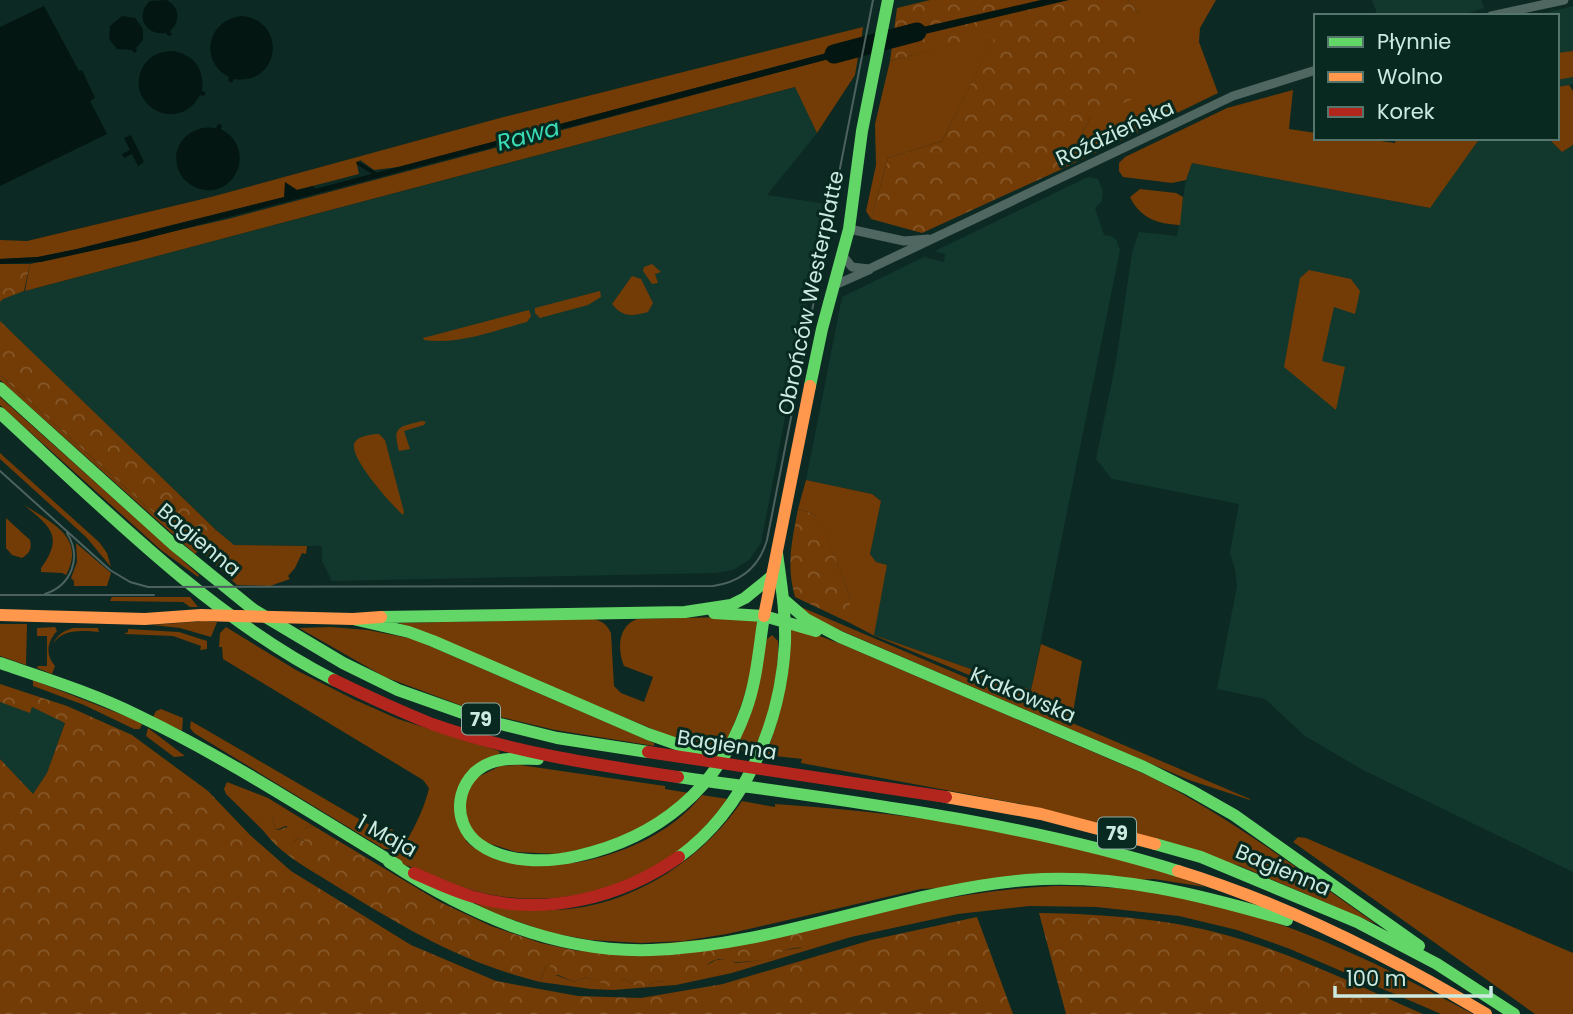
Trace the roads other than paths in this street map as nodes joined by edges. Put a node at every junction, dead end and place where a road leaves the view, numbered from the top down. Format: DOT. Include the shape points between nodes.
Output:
graph roads {
  1 [pos="888,0"];
  2 [pos="1564,0"];
  3 [pos="1500,14"];
  4 [pos="1314,71"];
  5 [pos="849,229"];
  6 [pos="933,239"];
  7 [pos="843,256"];
  8 [pos="869,269"];
  9 [pos="835,285"];
  10 [pos="0,388"];
  11 [pos="0,413"];
  12 [pos="777,553"];
  13 [pos="771,577"];
  14 [pos="783,599"];
  15 [pos="685,612"];
  16 [pos="0,615"];
  17 [pos="764,616"];
  18 [pos="353,619"];
  19 [pos="785,622"];
  20 [pos="840,638"];
  21 [pos="0,663"];
  22 [pos="683,752"];
  23 [pos="567,758"];
  24 [pos="747,782"];
  25 [pos="389,862"];
  26 [pos="1337,934"];
  27 [pos="1437,964"];
  28 [pos="1486,1014"];
  29 [pos="1514,1014"];
  1 -- 5 [label="main road, Obrońców Westerplatte" via="862,131"];
  2 -- 3 [label="street"];
  4 -- 6 [label="street, Roździeńska" via="1233,96"];
  5 -- 6 [label="street, Roździeńska" via="904,241"];
  5 -- 7 [label="main road, Obrońców Westerplatte"];
  6 -- 8 [label="street, Roździeńska"];
  7 -- 8 [label="street" via="852,267"];
  7 -- 9 [label="main road, Obrońców Westerplatte"];
  8 -- 9 [label="street, Roździeńska"];
  9 -- 12 [label="main road, Obrońców Westerplatte"];
  10 -- 22 [label="main road, Bagienna / 79" via="254,610 378,681 461,713 557,738"];
  11 -- 23 [label="main road, Bagienna / 79" via="172,568 260,637 407,715"];
  12 -- 13 [label="main road, Obrońców Westerplatte"];
  12 -- 14 [label="main road, Obrońców Westerplatte"];
  13 -- 15 [label="main road" via="731,605"];
  13 -- 17 [label="main road, Obrońców Westerplatte"];
  14 -- 19 [label="main road, Obrońców Westerplatte"];
  14 -- 20 [label="main road, Krakowska" via="806,619"];
  15 -- 17 [label="main road, Krakowska"];
  15 -- 18 [label="main road"];
  16 -- 18 [label="main road"];
  17 -- 19 [label="main road, Krakowska"];
  17 -- 23 [label="main road, Obrońców Westerplatte" via="747,707 736,734 713,773 671,817 612,848 567,858 516,858 475,842 460,819 461,792 467,780 501,761"];
  18 -- 22 [label="main road" via="433,641"];
  19 -- 20 [label="main road, Krakowska"];
  19 -- 24 [label="main road, Obrońców Westerplatte" via="777,698"];
  20 -- 27 [label="main road, Krakowska" via="1190,790 1234,815 1416,944"];
  21 -- 25 [label="main road, 1 Maja" via="138,715 200,747"];
  22 -- 27 [label="main road, Bagienna / 79" via="742,767 1079,822 1188,853 1256,879"];
  23 -- 26 [label="main road, Bagienna / 79" via="976,821 1077,842 1175,869"];
  24 -- 25 [label="main road, 1 Maja" via="718,822 681,857 633,885 589,899 541,905 492,901 463,895"];
  25 -- 26 [label="main road" via="420,884 500,923 566,942 614,949 690,947 966,888 1055,880 1145,884"];
  26 -- 28 [label="main road, Bagienna / 79"];
  27 -- 29 [label="main road, Bagienna / 79"];
}
